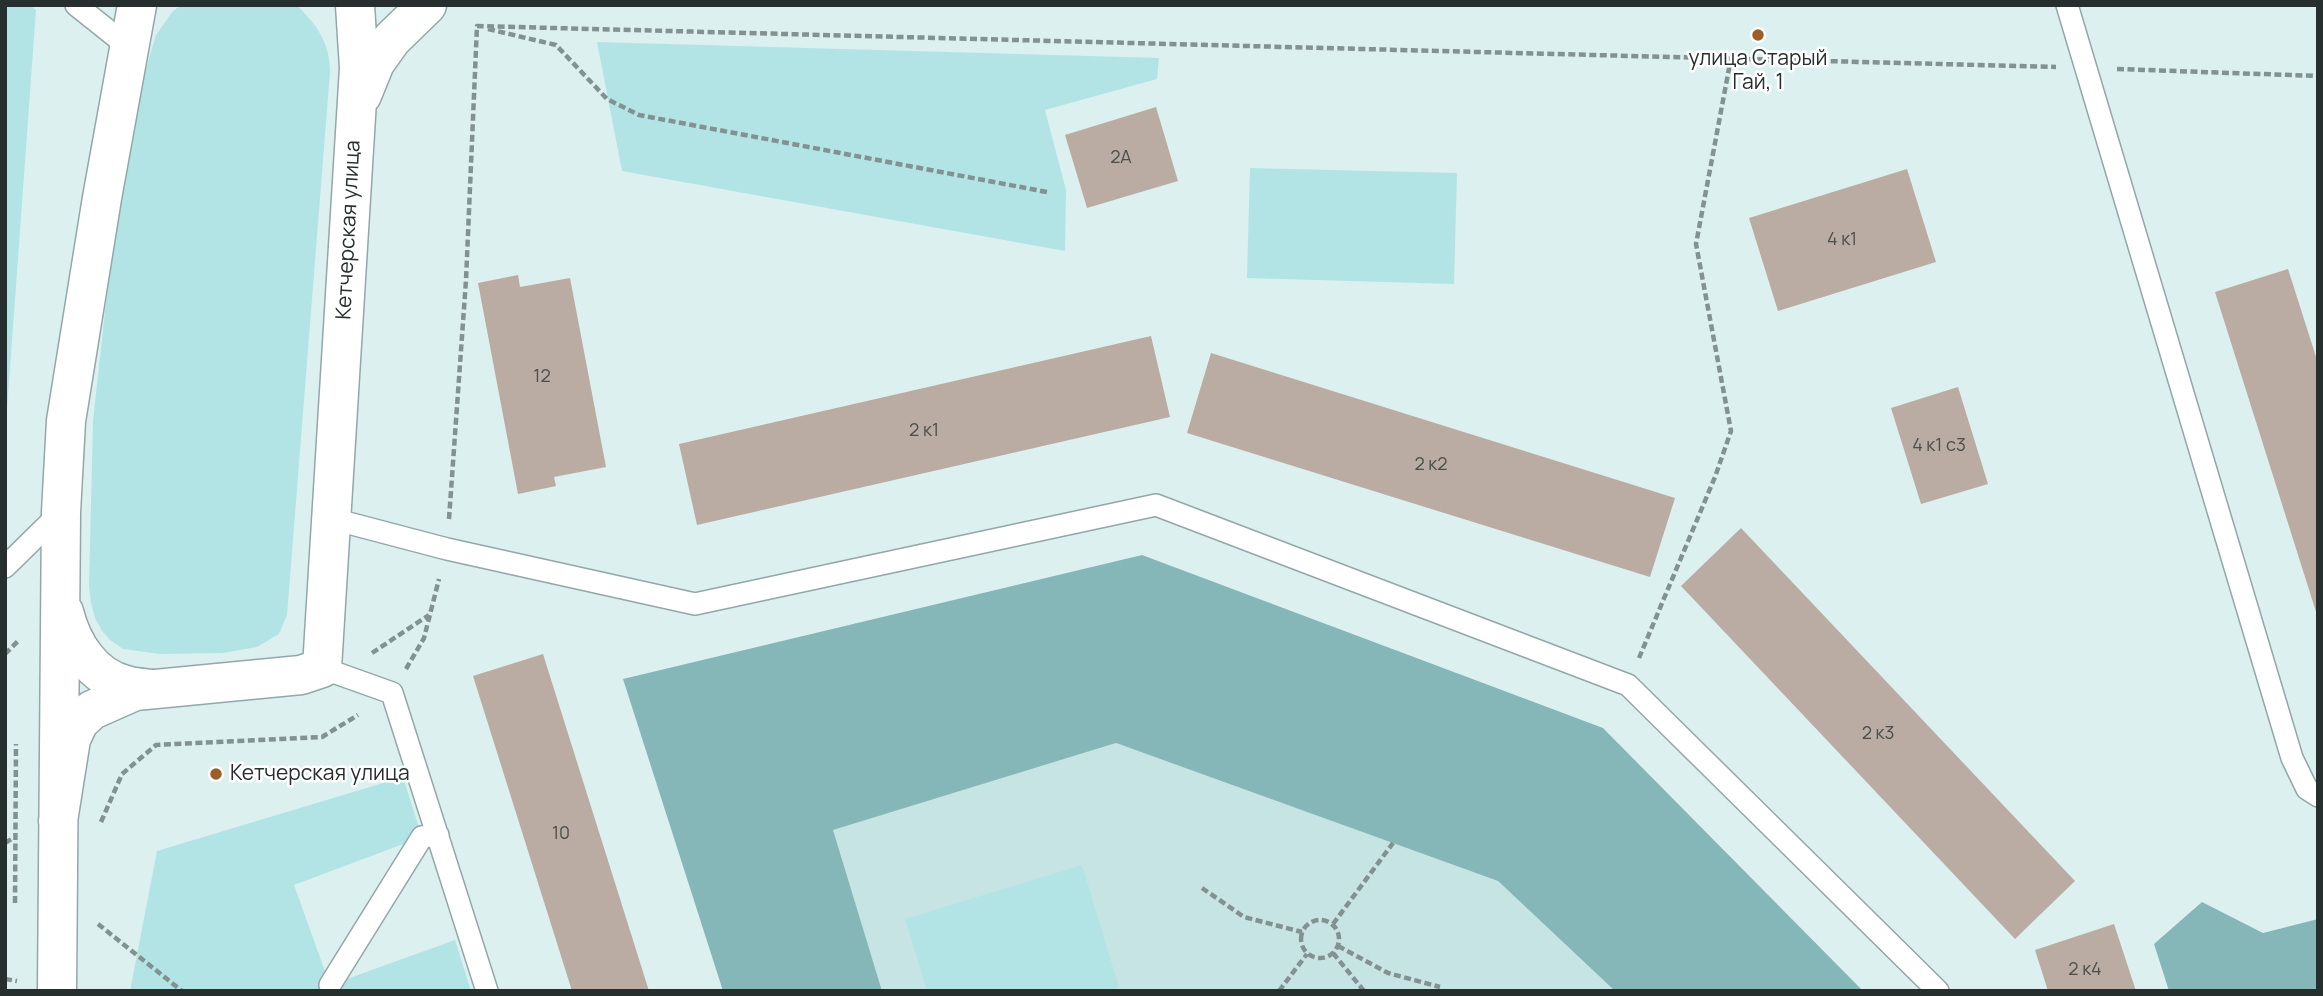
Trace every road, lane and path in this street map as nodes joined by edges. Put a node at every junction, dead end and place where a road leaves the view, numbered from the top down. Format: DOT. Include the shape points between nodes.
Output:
graph roads {
  1 [pos="76,5"];
  2 [pos="137,5"];
  3 [pos="355,5"];
  4 [pos="427,5"];
  5 [pos="2067,5"];
  6 [pos="477,26"];
  7 [pos="130,48"];
  8 [pos="1731,58"];
  9 [pos="2087,68"];
  10 [pos="2318,76"];
  11 [pos="357,106"];
  12 [pos="1047,192"];
  13 [pos="61,512"];
  14 [pos="333,519"];
  15 [pos="447,549"];
  16 [pos="5,566"];
  17 [pos="60,595"];
  18 [pos="429,615"];
  19 [pos="18,641"];
  20 [pos="5,654"];
  21 [pos="331,671"];
  22 [pos="1628,685"];
  23 [pos="159,689"];
  24 [pos="392,693"];
  25 [pos="2318,796"];
  26 [pos="58,821"];
  27 [pos="100,830"];
  28 [pos="5,835"];
  29 [pos="438,835"];
  30 [pos="5,843"];
  31 [pos="1392,843"];
  32 [pos="1202,888"];
  33 [pos="98,912"];
  34 [pos="97,924"];
  35 [pos="1333,924"];
  36 [pos="1302,932"];
  37 [pos="97,937"];
  38 [pos="1338,946"];
  39 [pos="1333,953"];
  40 [pos="1307,954"];
  41 [pos="5,979"];
  42 [pos="17,981"];
  43 [pos="330,985"];
  44 [pos="1440,987"];
  45 [pos="57,991"];
  46 [pos="182,991"];
  47 [pos="487,991"];
  48 [pos="1279,991"];
  49 [pos="1364,991"];
  50 [pos="1937,991"];
  1 -- 7 [label="lane"];
  2 -- 7 [label="main road"];
  3 -- 11 [label="main road, Кетчерская улица"];
  4 -- 11 [label="main road" via="375,63"];
  5 -- 9 [label="lane"];
  6 -- 8 [label="path"];
  6 -- 12 [label="path" via="556,45 607,99 639,115"];
  6 -- 15 [label="path" via="466,280"];
  7 -- 13 [label="main road" via="66,421"];
  8 -- 9 [label="path"];
  8 -- 22 [label="path" via="1696,244 1731,431"];
  9 -- 10 [label="path"];
  9 -- 25 [label="lane" via="2292,758 2307,789"];
  11 -- 14 [label="main road, Кетчерская улица"];
  13 -- 16 [label="lane"];
  13 -- 17 [label="main road"];
  14 -- 15 [label="lane"];
  14 -- 21 [label="main road, Кетчерская улица"];
  15 -- 18 [label="path"];
  15 -- 22 [label="lane" via="695,604 1156,505"];
  17 -- 23 [label="main road" via="72,637 93,667 125,685"];
  17 -- 26 [label="main road"];
  18 -- 21 [label="path"];
  18 -- 24 [label="path" via="424,638"];
  19 -- 20 [label="path"];
  21 -- 23 [label="main road"];
  21 -- 24 [label="lane"];
  22 -- 50 [label="lane"];
  23 -- 26 [label="main road" via="114,699 79,722 65,764"];
  24 -- 27 [label="path" via="322,737 156,745 122,774"];
  24 -- 29 [label="lane"];
  26 -- 45 [label="main road"];
  28 -- 30 [label="path" via="15,837"];
  29 -- 43 [label="lane" via="422,837"];
  29 -- 47 [label="lane"];
  31 -- 35 [label="path"];
  32 -- 36 [label="path" via="1244,916"];
  33 -- 34 [label="path"];
  34 -- 37 [label="path"];
  34 -- 46 [label="path"];
  35 -- 36 [label="path" via="1313,920"];
  35 -- 38 [label="path"];
  36 -- 40 [label="path"];
  38 -- 39 [label="path"];
  38 -- 44 [label="path" via="1388,972"];
  39 -- 40 [label="path" via="1320,959"];
  39 -- 49 [label="path"];
  40 -- 48 [label="path"];
  41 -- 42 [label="path"];
}
